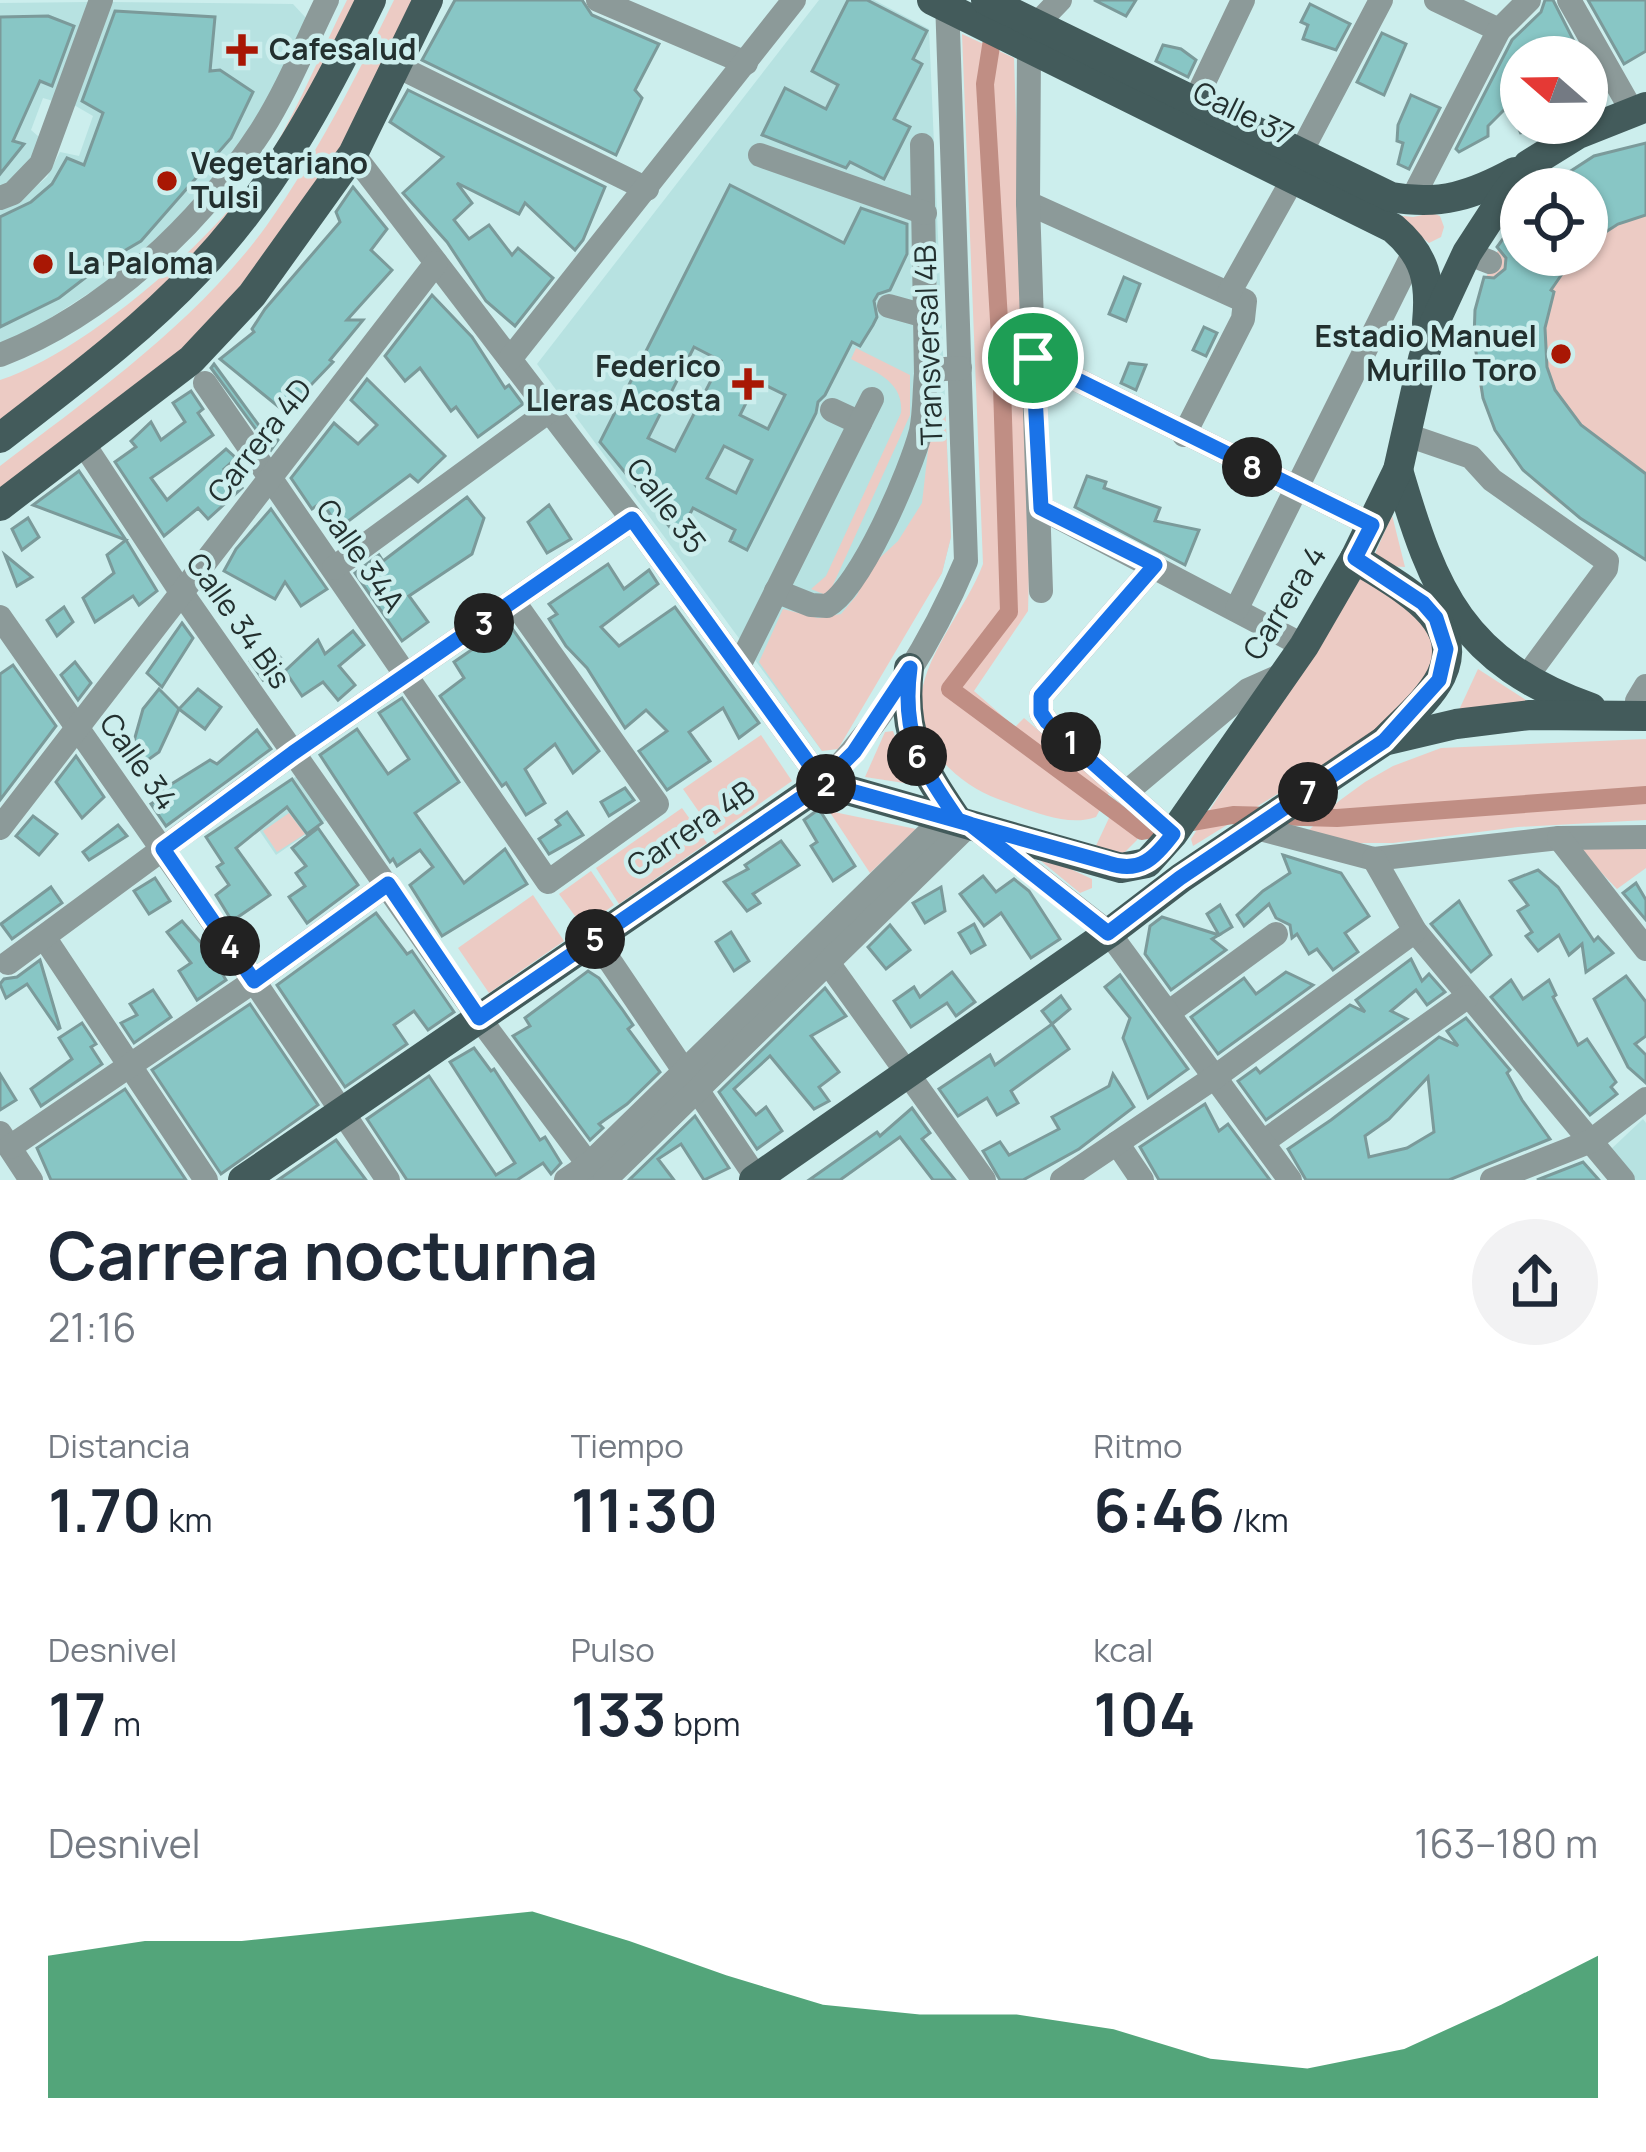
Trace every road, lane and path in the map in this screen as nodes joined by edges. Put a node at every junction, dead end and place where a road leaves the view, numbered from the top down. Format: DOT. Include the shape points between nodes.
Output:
graph roads {
  1 [pos="100,0"];
  2 [pos="371,0"];
  3 [pos="428,0"];
  4 [pos="598,0"];
  5 [pos="794,0"];
  6 [pos="1060,0"];
  7 [pos="1243,0"];
  8 [pos="1382,0"];
  9 [pos="1436,0"];
  10 [pos="1528,0"];
  11 [pos="1569,0"];
  12 [pos="322,1"];
  13 [pos="955,5"];
  14 [pos="625,6"];
  15 [pos="1499,30"];
  16 [pos="1027,34"];
  17 [pos="746,63"];
  18 [pos="397,66"];
  19 [pos="1194,103"];
  20 [pos="1639,109"];
  21 [pos="922,145"];
  22 [pos="353,154"];
  23 [pos="760,155"];
  24 [pos="1528,164"];
  25 [pos="1296,168"];
  26 [pos="647,189"];
  27 [pos="0,198"];
  28 [pos="1411,201"];
  29 [pos="1028,203"];
  30 [pos="925,213"];
  31 [pos="1415,250"];
  32 [pos="436,263"];
  33 [pos="1234,295"];
  34 [pos="889,306"];
  35 [pos="925,316"];
  36 [pos="0,355"];
  37 [pos="1033,358"];
  38 [pos="510,359"];
  39 [pos="1423,359"];
  40 [pos="959,368"];
  41 [pos="926,374"];
  42 [pos="205,383"];
  43 [pos="872,399"];
  44 [pos="832,410"];
  45 [pos="548,411"];
  46 [pos="860,423"];
  47 [pos="1184,435"];
  48 [pos="1407,435"];
  49 [pos="0,438"];
  50 [pos="82,443"];
  51 [pos="1398,470"];
  52 [pos="268,478"];
  53 [pos="1297,487"];
  54 [pos="0,506"];
  55 [pos="1041,508"];
  56 [pos="632,519"];
  57 [pos="1372,525"];
  58 [pos="1355,558"];
  59 [pos="1155,565"];
  60 [pos="334,568"];
  61 [pos="776,591"];
  62 [pos="1041,591"];
  63 [pos="181,592"];
  64 [pos="514,602"];
  65 [pos="1237,608"];
  66 [pos="0,617"];
  67 [pos="1304,646"];
  68 [pos="8,650"];
  69 [pos="739,666"];
  70 [pos="910,668"];
  71 [pos="1285,674"];
  72 [pos="406,676"];
  73 [pos="1525,679"];
  74 [pos="1640,708"];
  75 [pos="77,727"];
  76 [pos="1384,741"];
  77 [pos="293,753"];
  78 [pos="823,783"];
  79 [pos="1129,790"];
  80 [pos="958,821"];
  81 [pos="1263,824"];
  82 [pos="0,828"];
  83 [pos="1646,837"];
  84 [pos="1559,838"];
  85 [pos="1169,839"];
  86 [pos="163,849"];
  87 [pos="1374,859"];
  88 [pos="1180,878"];
  89 [pos="388,884"];
  90 [pos="1415,931"];
  91 [pos="1108,933"];
  92 [pos="1276,934"];
  93 [pos="44,937"];
  94 [pos="595,939"];
  95 [pos="1646,949"];
  96 [pos="820,953"];
  97 [pos="8,963"];
  98 [pos="254,981"];
  99 [pos="1467,997"];
  100 [pos="1168,1013"];
  101 [pos="479,1018"];
  102 [pos="128,1065"];
  103 [pos="908,1073"];
  104 [pos="1215,1077"];
  105 [pos="691,1081"];
  106 [pos="1646,1099"];
  107 [pos="341,1112"];
  108 [pos="5,1140"];
  109 [pos="1591,1141"];
  110 [pos="1263,1142"];
  111 [pos="1117,1143"];
  112 [pos="598,1175"];
  113 [pos="757,1179"];
  114 [pos="31,1180"];
  115 [pos="206,1180"];
  116 [pos="243,1180"];
  117 [pos="388,1180"];
  118 [pos="566,1180"];
  119 [pos="984,1180"];
  120 [pos="1062,1180"];
  121 [pos="1142,1180"];
  122 [pos="1290,1180"];
  123 [pos="1492,1180"];
  124 [pos="1623,1180"];
  1 -- 27 [label="street" via="40,164"];
  2 -- 49 [label="main road" via="290,153 243,218 138,328"];
  3 -- 18 [label="main road"];
  4 -- 14 [label="street"];
  5 -- 17 [label="street"];
  6 -- 16 [label="street"];
  7 -- 19 [label="street"];
  8 -- 25 [label="street"];
  9 -- 15 [label="street"];
  10 -- 15 [label="street"];
  11 -- 20 [label="street"];
  12 -- 36 [label="street" via="261,130 223,181 111,292"];
  13 -- 16 [label="main road, Calle 37"];
  13 -- 40 [label="street, Transversal 4B"];
  14 -- 17 [label="street"];
  15 -- 28 [label="street"];
  16 -- 19 [label="main road, Calle 37"];
  16 -- 25 [label="main road, Calle 37"];
  16 -- 29 [label="street"];
  17 -- 26 [label="street"];
  18 -- 22 [label="main road"];
  18 -- 26 [label="street"];
  19 -- 25 [label="main road, Calle 37"];
  20 -- 24 [label="main road, Carrera 4"];
  21 -- 30 [label="street"];
  22 -- 32 [label="street, Calle 35"];
  22 -- 50 [label="main road" via="237,311 191,360"];
  23 -- 30 [label="street"];
  24 -- 28 [label="main road, Calle 37" via="1474,194"];
  24 -- 39 [label="main road, Carrera 4"];
  25 -- 28 [label="main road, Calle 37"];
  25 -- 31 [label="main road, Calle 37"];
  25 -- 33 [label="street"];
  26 -- 38 [label="street"];
  29 -- 33 [label="street"];
  29 -- 37 [label="street"];
  30 -- 35 [label="street"];
  31 -- 39 [label="main road" via="1431,287"];
  31 -- 53 [label="street"];
  32 -- 38 [label="street, Calle 35"];
  32 -- 52 [label="street, Carrera 4D"];
  33 -- 47 [label="street" via="1245,301 1243,319"];
  34 -- 35 [label="street"];
  35 -- 41 [label="street"];
  37 -- 47 [label="street"];
  37 -- 55 [label="street"];
  38 -- 45 [label="street, Calle 35"];
  39 -- 48 [label="main road, Carrera 4"];
  40 -- 41 [label="street"];
  40 -- 70 [label="street, Transversal 4B" via="966,562"];
  41 -- 61 [label="street" via="914,453 853,583 827,606"];
  42 -- 52 [label="street, Calle 34A"];
  43 -- 46 [label="street"];
  44 -- 46 [label="street"];
  45 -- 56 [label="street, Calle 35"];
  45 -- 60 [label="street"];
  46 -- 61 [label="street"];
  47 -- 53 [label="street"];
  48 -- 51 [label="main road, Carrera 4"];
  48 -- 73 [label="street" via="1471,457 1607,561"];
  50 -- 54 [label="main road"];
  50 -- 63 [label="street, Calle 34 Bis"];
  51 -- 57 [label="main road, Carrera 4"];
  51 -- 73 [label="main road" via="1452,613"];
  52 -- 60 [label="street, Calle 34A"];
  52 -- 63 [label="street, Carrera 4D"];
  53 -- 57 [label="street"];
  53 -- 65 [label="street"];
  55 -- 59 [label="street"];
  55 -- 62 [label="street"];
  56 -- 64 [label="street"];
  56 -- 69 [label="street, Calle 35"];
  57 -- 58 [label="main road, Carrera 4"];
  58 -- 67 [label="main road, Carrera 4"];
  58 -- 76 [label="main road" via="1423,603 1446,649 1439,680"];
  59 -- 65 [label="street"];
  59 -- 79 [label="street" via="1041,696 1047,722"];
  60 -- 72 [label="street, Calle 34A"];
  61 -- 69 [label="street"];
  63 -- 75 [label="street, Carrera 4D"];
  63 -- 77 [label="street, Calle 34 Bis"];
  64 -- 72 [label="street"];
  64 -- 72 [label="street, Calle 34A" via="658,804 548,882"];
  65 -- 67 [label="street"];
  66 -- 68 [label="street, Calle 34"];
  67 -- 71 [label="main road, Carrera 4"];
  68 -- 75 [label="street, Calle 34"];
  69 -- 78 [label="street, Calle 35"];
  70 -- 78 [label="street, Carrera 4B" via="854,752"];
  70 -- 80 [label="main road" via="909,731 919,762"];
  71 -- 79 [label="street" via="1248,690"];
  71 -- 85 [label="main road, Carrera 4"];
  72 -- 77 [label="street"];
  73 -- 74 [label="main road" via="1593,709"];
  74 -- 76 [label="main road" via="1456,724"];
  75 -- 82 [label="street, Carrera 4D"];
  75 -- 86 [label="street, Calle 34"];
  76 -- 81 [label="main road"];
  77 -- 86 [label="street"];
  77 -- 89 [label="street, Calle 34 Bis"];
  78 -- 80 [label="main road"];
  78 -- 94 [label="main road, Carrera 4B"];
  79 -- 85 [label="street"];
  80 -- 85 [label="main road" via="1121,868 1135,868"];
  80 -- 91 [label="street"];
  80 -- 96 [label="street"];
  81 -- 87 [label="street"];
  81 -- 88 [label="main road"];
  83 -- 84 [label="street"];
  84 -- 87 [label="street"];
  84 -- 95 [label="street"];
  85 -- 88 [label="main road" via="1156,865 1160,875"];
  86 -- 93 [label="street"];
  86 -- 98 [label="street, Calle 34"];
  87 -- 90 [label="street"];
  88 -- 91 [label="main road"];
  89 -- 98 [label="street"];
  89 -- 101 [label="street, Calle 34 Bis"];
  90 -- 99 [label="street"];
  90 -- 104 [label="street"];
  91 -- 100 [label="street"];
  91 -- 103 [label="main road"];
  92 -- 100 [label="street"];
  93 -- 97 [label="street"];
  93 -- 102 [label="street"];
  94 -- 101 [label="main road, Carrera 4B"];
  94 -- 105 [label="street"];
  96 -- 103 [label="street"];
  96 -- 105 [label="street"];
  98 -- 102 [label="street"];
  98 -- 107 [label="street, Calle 34"];
  99 -- 109 [label="street"];
  99 -- 110 [label="street"];
  100 -- 104 [label="street"];
  101 -- 107 [label="main road, Carrera 4B"];
  101 -- 112 [label="street, Calle 34 Bis"];
  102 -- 108 [label="street"];
  102 -- 115 [label="street"];
  103 -- 113 [label="main road"];
  103 -- 119 [label="street"];
  104 -- 110 [label="street"];
  104 -- 111 [label="street"];
  105 -- 112 [label="street"];
  105 -- 113 [label="street"];
  106 -- 109 [label="street"];
  107 -- 116 [label="main road, Carrera 4B"];
  107 -- 117 [label="street, Calle 34"];
  108 -- 114 [label="street"];
  109 -- 123 [label="street"];
  109 -- 124 [label="street"];
  110 -- 122 [label="street"];
  111 -- 120 [label="street"];
  111 -- 121 [label="street"];
  112 -- 118 [label="street"];
}
